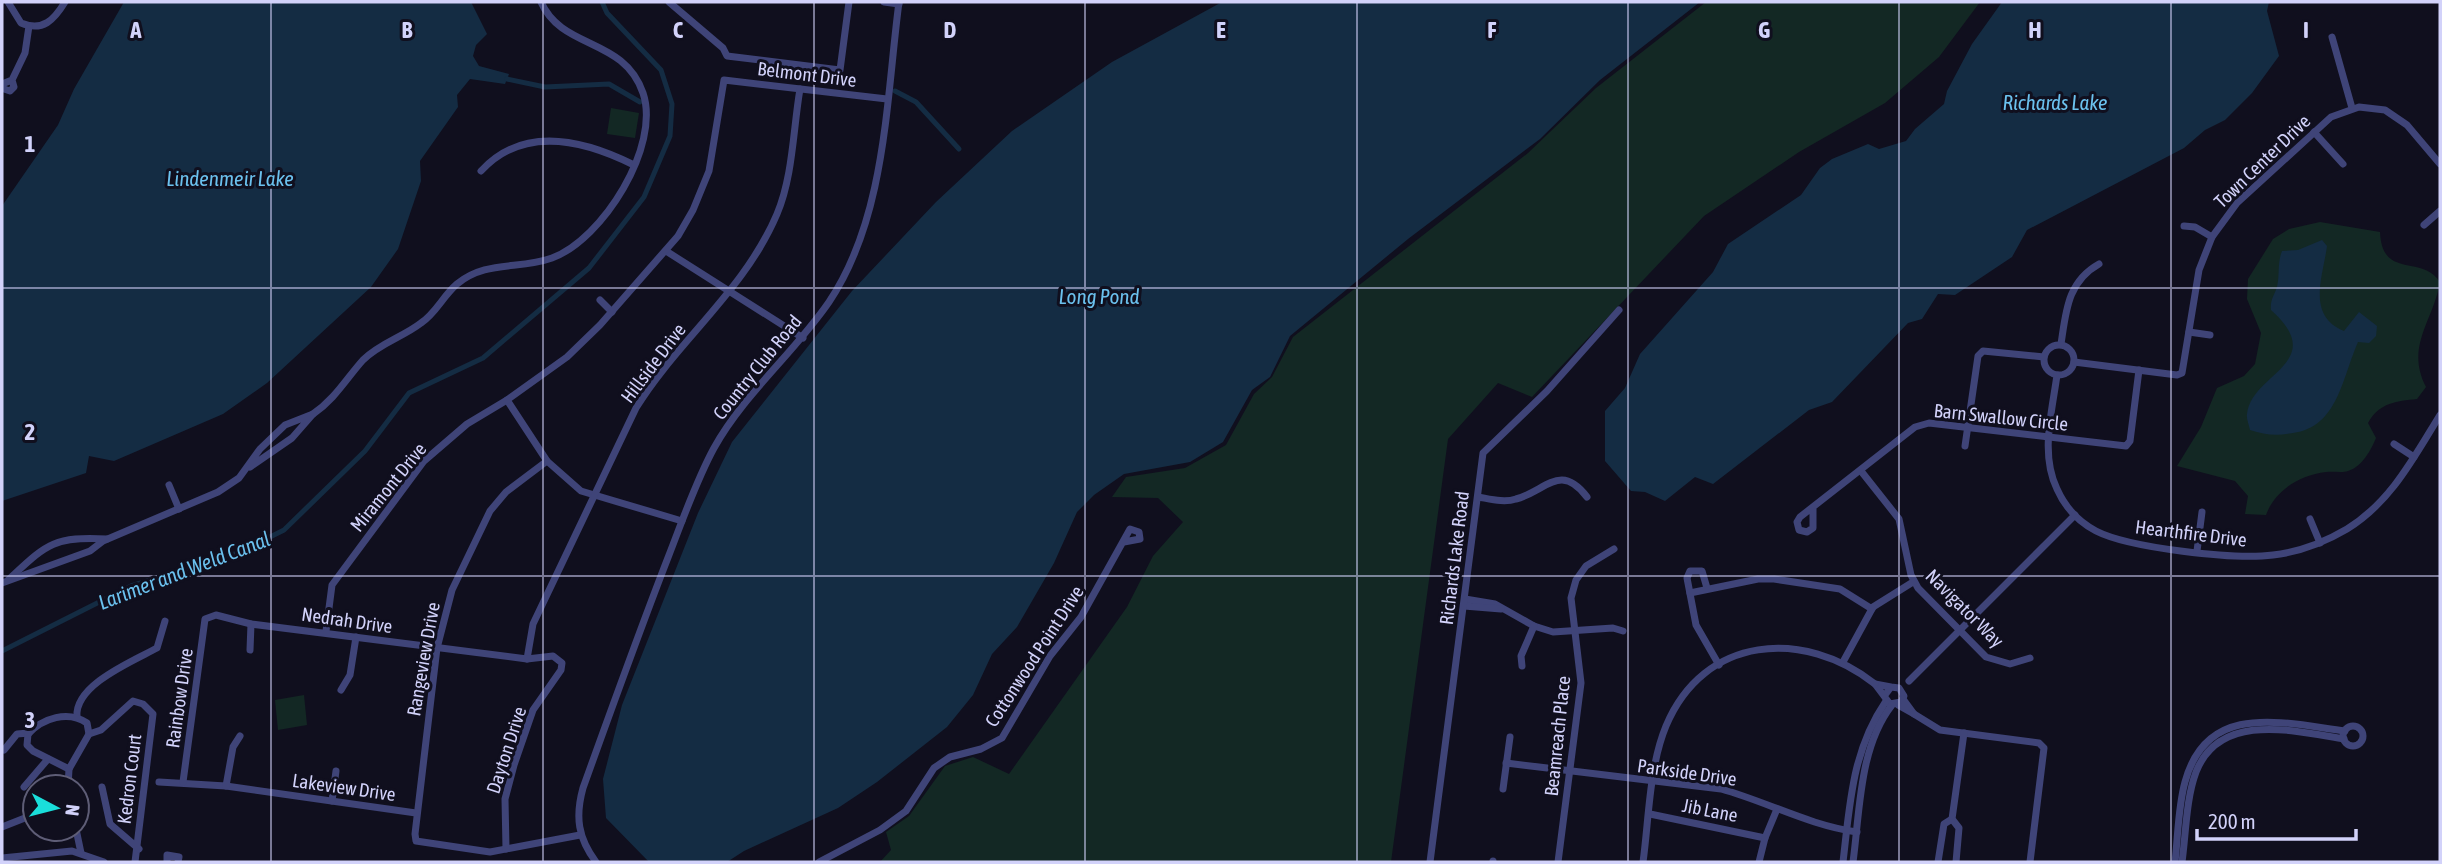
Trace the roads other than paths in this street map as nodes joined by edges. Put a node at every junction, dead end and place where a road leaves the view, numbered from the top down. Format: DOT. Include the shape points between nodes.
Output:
graph roads {
  1 [pos="8,2"];
  2 [pos="65,2"];
  3 [pos="541,2"];
  4 [pos="669,2"];
  5 [pos="849,2"];
  6 [pos="884,2"];
  7 [pos="899,3"];
  8 [pos="29,26"];
  9 [pos="2332,37"];
  10 [pos="12,80"];
  11 [pos="724,80"];
  12 [pos="800,89"];
  13 [pos="887,99"];
  14 [pos="2352,108"];
  15 [pos="2314,132"];
  16 [pos="2343,164"];
  17 [pos="2440,164"];
  18 [pos="634,165"];
  19 [pos="481,171"];
  20 [pos="2440,211"];
  21 [pos="2424,225"];
  22 [pos="2184,226"];
  23 [pos="2212,237"];
  24 [pos="666,251"];
  25 [pos="2099,264"];
  26 [pos="730,292"];
  27 [pos="600,300"];
  28 [pos="1619,310"];
  29 [pos="612,312"];
  30 [pos="2189,332"];
  31 [pos="2210,335"];
  32 [pos="803,338"];
  33 [pos="2061,345"];
  34 [pos="2044,357"];
  35 [pos="2074,362"];
  36 [pos="2139,370"];
  37 [pos="2057,375"];
  38 [pos="507,400"];
  39 [pos="313,414"];
  40 [pos="2440,415"];
  41 [pos="1969,426"];
  42 [pos="2049,437"];
  43 [pos="2394,444"];
  44 [pos="1965,446"];
  45 [pos="2414,457"];
  46 [pos="547,461"];
  47 [pos="250,467"];
  48 [pos="1861,471"];
  49 [pos="169,485"];
  50 [pos="593,496"];
  51 [pos="1478,497"];
  52 [pos="1587,497"];
  53 [pos="1813,508"];
  54 [pos="179,509"];
  55 [pos="2202,512"];
  56 [pos="2075,515"];
  57 [pos="2310,519"];
  58 [pos="682,521"];
  59 [pos="108,539"];
  60 [pos="1124,542"];
  61 [pos="2320,543"];
  62 [pos="1614,548"];
  63 [pos="2197,551"];
  64 [pos="4,582"];
  65 [pos="1913,582"];
  66 [pos="1707,588"];
  67 [pos="1690,593"];
  68 [pos="1464,602"];
  69 [pos="1872,609"];
  70 [pos="205,619"];
  71 [pos="165,621"];
  72 [pos="251,624"];
  73 [pos="1534,626"];
  74 [pos="1960,630"];
  75 [pos="326,631"];
  76 [pos="1623,631"];
  77 [pos="1575,632"];
  78 [pos="356,637"];
  79 [pos="437,648"];
  80 [pos="250,650"];
  81 [pos="527,659"];
  82 [pos="2031,659"];
  83 [pos="1843,662"];
  84 [pos="1719,665"];
  85 [pos="1522,666"];
  86 [pos="341,690"];
  87 [pos="1895,697"];
  88 [pos="77,717"];
  89 [pos="29,733"];
  90 [pos="1964,733"];
  91 [pos="89,734"];
  92 [pos="2345,735"];
  93 [pos="240,736"];
  94 [pos="1510,737"];
  95 [pos="4,750"];
  96 [pos="48,759"];
  97 [pos="1506,763"];
  98 [pos="69,768"];
  99 [pos="336,771"];
  100 [pos="1570,771"];
  101 [pos="36,773"];
  102 [pos="69,773"];
  103 [pos="159,782"];
  104 [pos="183,782"];
  105 [pos="1654,783"];
  106 [pos="226,786"];
  107 [pos="102,787"];
  108 [pos="1503,789"];
  109 [pos="332,801"];
  110 [pos="2186,803"];
  111 [pos="1777,809"];
  112 [pos="416,813"];
  113 [pos="1650,814"];
  114 [pos="1952,819"];
  115 [pos="21,821"];
  116 [pos="2,827"];
  117 [pos="1847,830"];
  118 [pos="1857,832"];
  119 [pos="580,835"];
  120 [pos="1765,838"];
  121 [pos="79,843"];
  122 [pos="139,849"];
  123 [pos="506,849"];
  124 [pos="81,853"];
  125 [pos="2,859"];
  126 [pos="104,862"];
  127 [pos="135,862"];
  128 [pos="167,862"];
  129 [pos="178,862"];
  130 [pos="596,862"];
  131 [pos="819,862"];
  132 [pos="1430,862"];
  133 [pos="1558,862"];
  134 [pos="1643,862"];
  135 [pos="1759,862"];
  136 [pos="1843,862"];
  137 [pos="1853,862"];
  138 [pos="1938,862"];
  139 [pos="1956,862"];
  140 [pos="2030,862"];
  141 [pos="2175,862"];
  142 [pos="2182,862"];
  1 -- 8 [label="street" via="14,16"];
  2 -- 8 [label="street" via="52,20"];
  3 -- 18 [label="street" via="558,27 610,51 638,80 648,117"];
  4 -- 5 [label="street" via="727,56 840,71"];
  6 -- 7 [label="street"];
  7 -- 13 [label="street, Country Club Road"];
  8 -- 10 [label="street" via="25,53"];
  9 -- 14 [label="street"];
  11 -- 12 [label="street, Belmont Drive"];
  11 -- 24 [label="street, Miramont Drive" via="705,184 690,217"];
  12 -- 13 [label="street, Belmont Drive"];
  12 -- 26 [label="street, Hillside Drive" via="788,177 777,213"];
  13 -- 32 [label="street, Country Club Road" via="865,229 836,291"];
  14 -- 15 [label="street, Town Center Drive" via="2331,117"];
  14 -- 17 [label="street" via="2376,108 2399,118"];
  15 -- 16 [label="street"];
  15 -- 23 [label="street, Town Center Drive" via="2237,203"];
  18 -- 19 [label="street" via="587,145 534,141 504,151"];
  18 -- 39 [label="street" via="616,199 574,246 540,261 500,265 469,276 420,324 372,352 330,402"];
  20 -- 21 [label="street"];
  22 -- 23 [label="street"];
  23 -- 30 [label="street, Town Center Drive" via="2199,270"];
  24 -- 26 [label="street"];
  24 -- 29 [label="street, Miramont Drive"];
  25 -- 33 [label="street" via="2071,291"];
  26 -- 32 [label="street"];
  26 -- 50 [label="street, Hillside Drive" via="645,395"];
  27 -- 29 [label="street"];
  28 -- 51 [label="street, Richards Lake Road" via="1547,391 1483,453"];
  29 -- 38 [label="street, Miramont Drive" via="567,356"];
  30 -- 31 [label="street"];
  30 -- 36 [label="street, Town Center Drive" via="2182,373"];
  32 -- 58 [label="street, Country Club Road" via="727,426"];
  33 -- 34 [label="street" via="2052,346"];
  33 -- 35 [label="street" via="2072,352"];
  34 -- 37 [label="street" via="2048,370"];
  34 -- 41 [label="street" via="1983,351 1978,356"];
  35 -- 36 [label="street"];
  35 -- 37 [label="street" via="2069,371"];
  36 -- 42 [label="street, Barn Swallow Circle" via="2128,444"];
  37 -- 42 [label="street, Hearthfire Drive"];
  38 -- 46 [label="street"];
  38 -- 75 [label="street, Miramont Drive" via="456,432 407,482 332,585"];
  39 -- 47 [label="street" via="292,438"];
  39 -- 47 [label="street" via="285,425 260,449"];
  40 -- 45 [label="street, Hearthfire Drive"];
  41 -- 42 [label="street, Barn Swallow Circle"];
  41 -- 44 [label="street"];
  41 -- 48 [label="street, Barn Swallow Circle" via="1929,422"];
  42 -- 56 [label="street, Hearthfire Drive" via="2053,481"];
  43 -- 45 [label="street"];
  45 -- 61 [label="street, Hearthfire Drive" via="2378,505"];
  46 -- 50 [label="street"];
  46 -- 79 [label="street, Rangeview Drive" via="506,492 483,522 452,590"];
  47 -- 54 [label="street" via="218,492"];
  48 -- 53 [label="street, Barn Swallow Circle"];
  48 -- 65 [label="street, Navigator Way" via="1899,519"];
  49 -- 54 [label="street"];
  50 -- 58 [label="street"];
  50 -- 81 [label="street, Hillside Drive" via="533,624"];
  51 -- 52 [label="street" via="1518,499 1560,480 1576,484"];
  51 -- 68 [label="street, Richards Lake Road"];
  54 -- 59 [label="street"];
  55 -- 63 [label="street"];
  56 -- 63 [label="street, Hearthfire Drive" via="2114,539"];
  56 -- 74 [label="street"];
  57 -- 61 [label="street"];
  58 -- 119 [label="street, Country Club Road" via="583,788"];
  59 -- 64 [label="street" via="78,556"];
  59 -- 64 [label="street" via="85,537 51,545 31,556"];
  60 -- 131 [label="street, Cottonwood Point Drive" via="1002,738 950,757 934,768 906,811"];
  61 -- 63 [label="street, Hearthfire Drive" via="2258,556"];
  62 -- 77 [label="street, Beamreach Place" via="1592,561 1576,580 1571,606"];
  65 -- 69 [label="street"];
  65 -- 74 [label="street, Navigator Way"];
  66 -- 67 [label="street"];
  66 -- 67 [label="street" via="1702,570 1693,569 1687,574"];
  66 -- 69 [label="street" via="1774,579 1840,589"];
  67 -- 84 [label="street" via="1696,625"];
  68 -- 73 [label="street" via="1501,609"];
  68 -- 132 [label="street, Richards Lake Road"];
  69 -- 83 [label="street"];
  70 -- 72 [label="street, Nedrah Drive" via="216,615"];
  70 -- 104 [label="street, Rainbow Drive"];
  71 -- 88 [label="street" via="157,648 102,678 80,701"];
  72 -- 75 [label="street, Nedrah Drive"];
  72 -- 80 [label="street"];
  73 -- 77 [label="street"];
  73 -- 85 [label="street" via="1521,656"];
  74 -- 82 [label="street, Navigator Way" via="1986,657 1999,663"];
  74 -- 87 [label="street"];
  75 -- 78 [label="street, Nedrah Drive"];
  76 -- 77 [label="street"];
  77 -- 100 [label="street, Beamreach Place" via="1581,683"];
  78 -- 79 [label="street, Nedrah Drive"];
  78 -- 86 [label="street" via="350,675"];
  79 -- 81 [label="street, Nedrah Drive"];
  79 -- 112 [label="street, Rangeview Drive"];
  81 -- 123 [label="street, Dayton Drive" via="554,656 562,667 533,710 514,765 505,799"];
  83 -- 84 [label="street" via="1812,650 1778,648 1748,653"];
  83 -- 87 [label="street"];
  84 -- 105 [label="street" via="1688,691 1670,717"];
  87 -- 90 [label="street" via="1940,730"];
  87 -- 117 [label="street" via="1862,743"];
  87 -- 118 [label="street" via="1867,760"];
  88 -- 89 [label="street" via="61,716"];
  88 -- 91 [label="street" via="87,723"];
  89 -- 95 [label="street" via="17,734"];
  89 -- 96 [label="street" via="27,745"];
  90 -- 114 [label="street"];
  90 -- 140 [label="street" via="2039,743 2044,748"];
  91 -- 98 [label="street"];
  91 -- 122 [label="street, Kedron Court" via="101,730 132,701 153,714"];
  92 -- 110 [label="street" via="2291,728 2224,735 2202,761"];
  93 -- 106 [label="street" via="233,747"];
  94 -- 97 [label="street"];
  96 -- 98 [label="street"];
  96 -- 101 [label="street"];
  97 -- 100 [label="street, Parkside Drive"];
  97 -- 108 [label="street"];
  98 -- 102 [label="street"];
  99 -- 109 [label="street"];
  100 -- 105 [label="street, Parkside Drive"];
  100 -- 133 [label="street, Beamreach Place"];
  103 -- 104 [label="street, Lakeview Drive"];
  104 -- 106 [label="street, Lakeview Drive"];
  105 -- 111 [label="street, Parkside Drive" via="1721,789"];
  105 -- 113 [label="street"];
  106 -- 109 [label="street, Lakeview Drive"];
  107 -- 122 [label="street, Kedron Court" via="110,824"];
  109 -- 112 [label="street, Lakeview Drive"];
  110 -- 141 [label="street"];
  110 -- 142 [label="street"];
  111 -- 117 [label="street, Parkside Drive" via="1823,827"];
  111 -- 120 [label="street"];
  112 -- 123 [label="street, Lakeview Drive" via="416,841 490,852"];
  113 -- 120 [label="street, Jib Lane"];
  113 -- 134 [label="street"];
  114 -- 138 [label="street" via="1944,824"];
  114 -- 139 [label="street" via="1959,828"];
  115 -- 116 [label="street"];
  117 -- 118 [label="street, Parkside Drive"];
  117 -- 136 [label="street"];
  118 -- 137 [label="street"];
  119 -- 123 [label="street, Lakeview Drive"];
  119 -- 130 [label="street"];
  120 -- 135 [label="street"];
  121 -- 124 [label="street"];
  122 -- 127 [label="street, Kedron Court"];
  124 -- 125 [label="street"];
  124 -- 126 [label="street"];
  128 -- 129 [label="street" via="167,855 179,857"];
}
